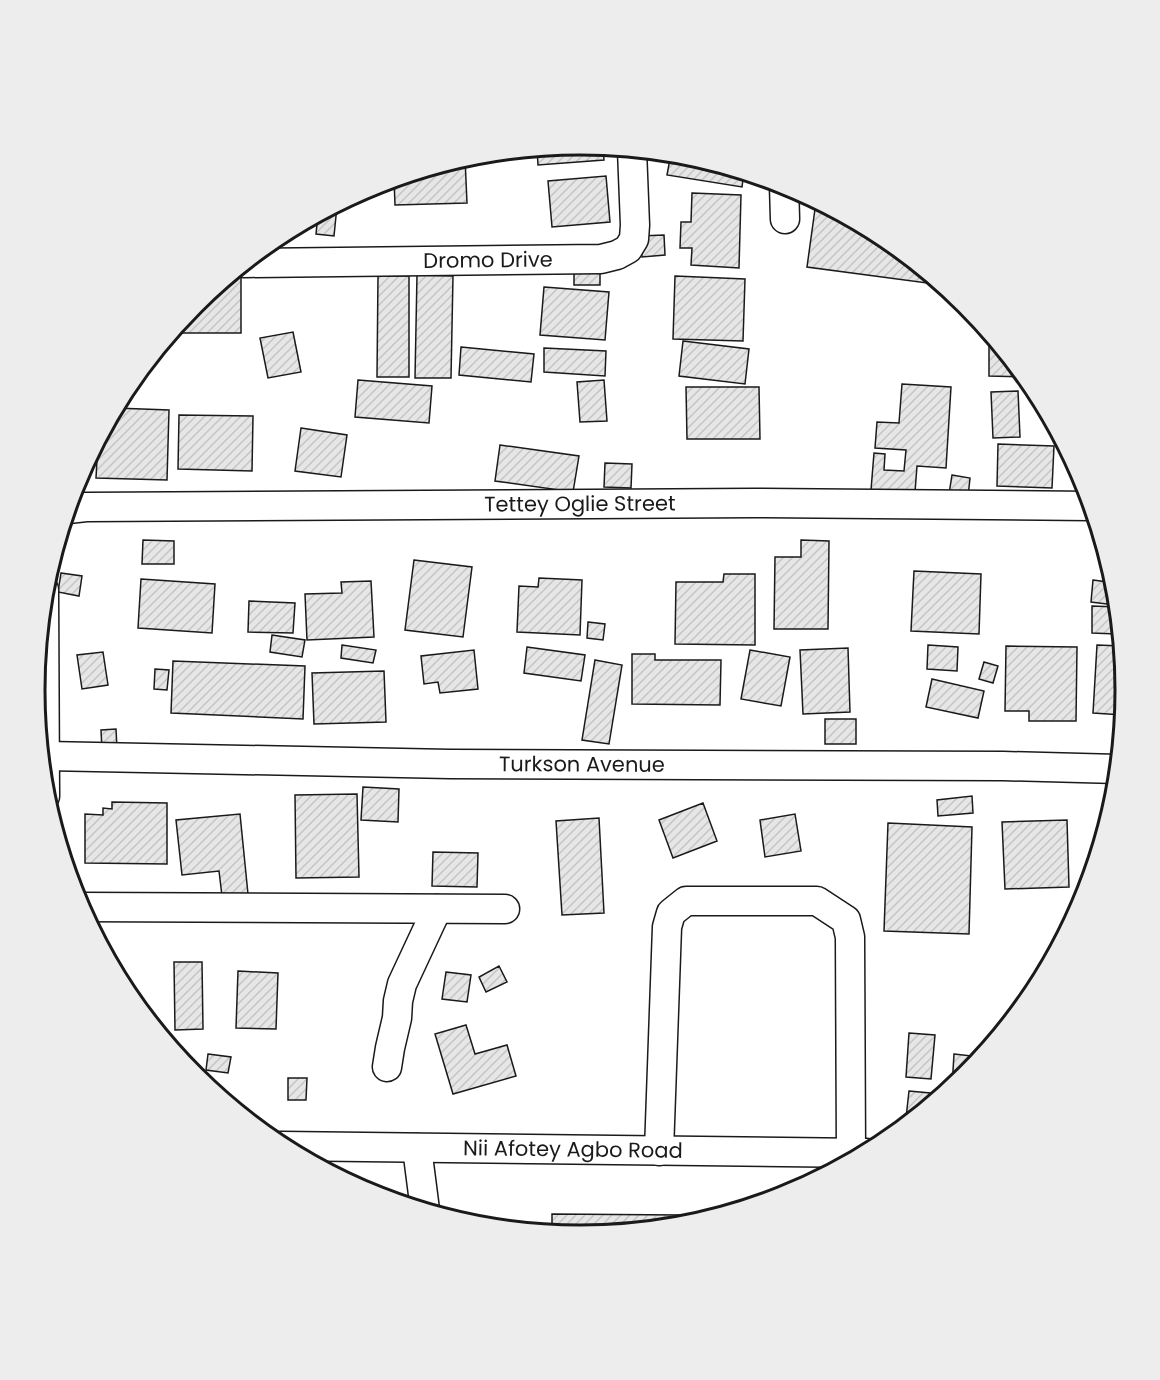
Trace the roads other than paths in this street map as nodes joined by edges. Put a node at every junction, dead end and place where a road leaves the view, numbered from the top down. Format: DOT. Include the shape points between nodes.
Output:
graph roads {
  1 [pos="632,158"];
  2 [pos="784,196"];
  3 [pos="785,219"];
  4 [pos="258,263"];
  5 [pos="1082,506"];
  6 [pos="77,508"];
  7 [pos="45,685"];
  8 [pos="45,702"];
  9 [pos="50,756"];
  10 [pos="1109,769"];
  11 [pos="91,907"];
  12 [pos="437,909"];
  13 [pos="505,909"];
  14 [pos="387,1067"];
  15 [pos="301,1146"];
  16 [pos="858,1147"];
  17 [pos="417,1148"];
  18 [pos="660,1151"];
  19 [pos="848,1153"];
  20 [pos="424,1202"];
  1 -- 4 [label="street, Dromo Drive" via="634,239 628,249 617,255 601,259"];
  2 -- 3 [label="street"];
  5 -- 6 [label="street, Tettey Oglie Street" via="754,503"];
  7 -- 8 [label="street"];
  9 -- 10 [label="street, Turkson Avenue" via="461,764"];
  11 -- 12 [label="street"];
  12 -- 13 [label="street"];
  12 -- 14 [label="street" via="402,984"];
  15 -- 17 [label="street, Nii Afotey Agbo Road"];
  16 -- 18 [label="street" via="850,937 846,920 817,902 686,901 672,913 667,927"];
  17 -- 18 [label="street, Nii Afotey Agbo Road"];
  17 -- 20 [label="street"];
  18 -- 19 [label="street, Nii Afotey Agbo Road"];
}
